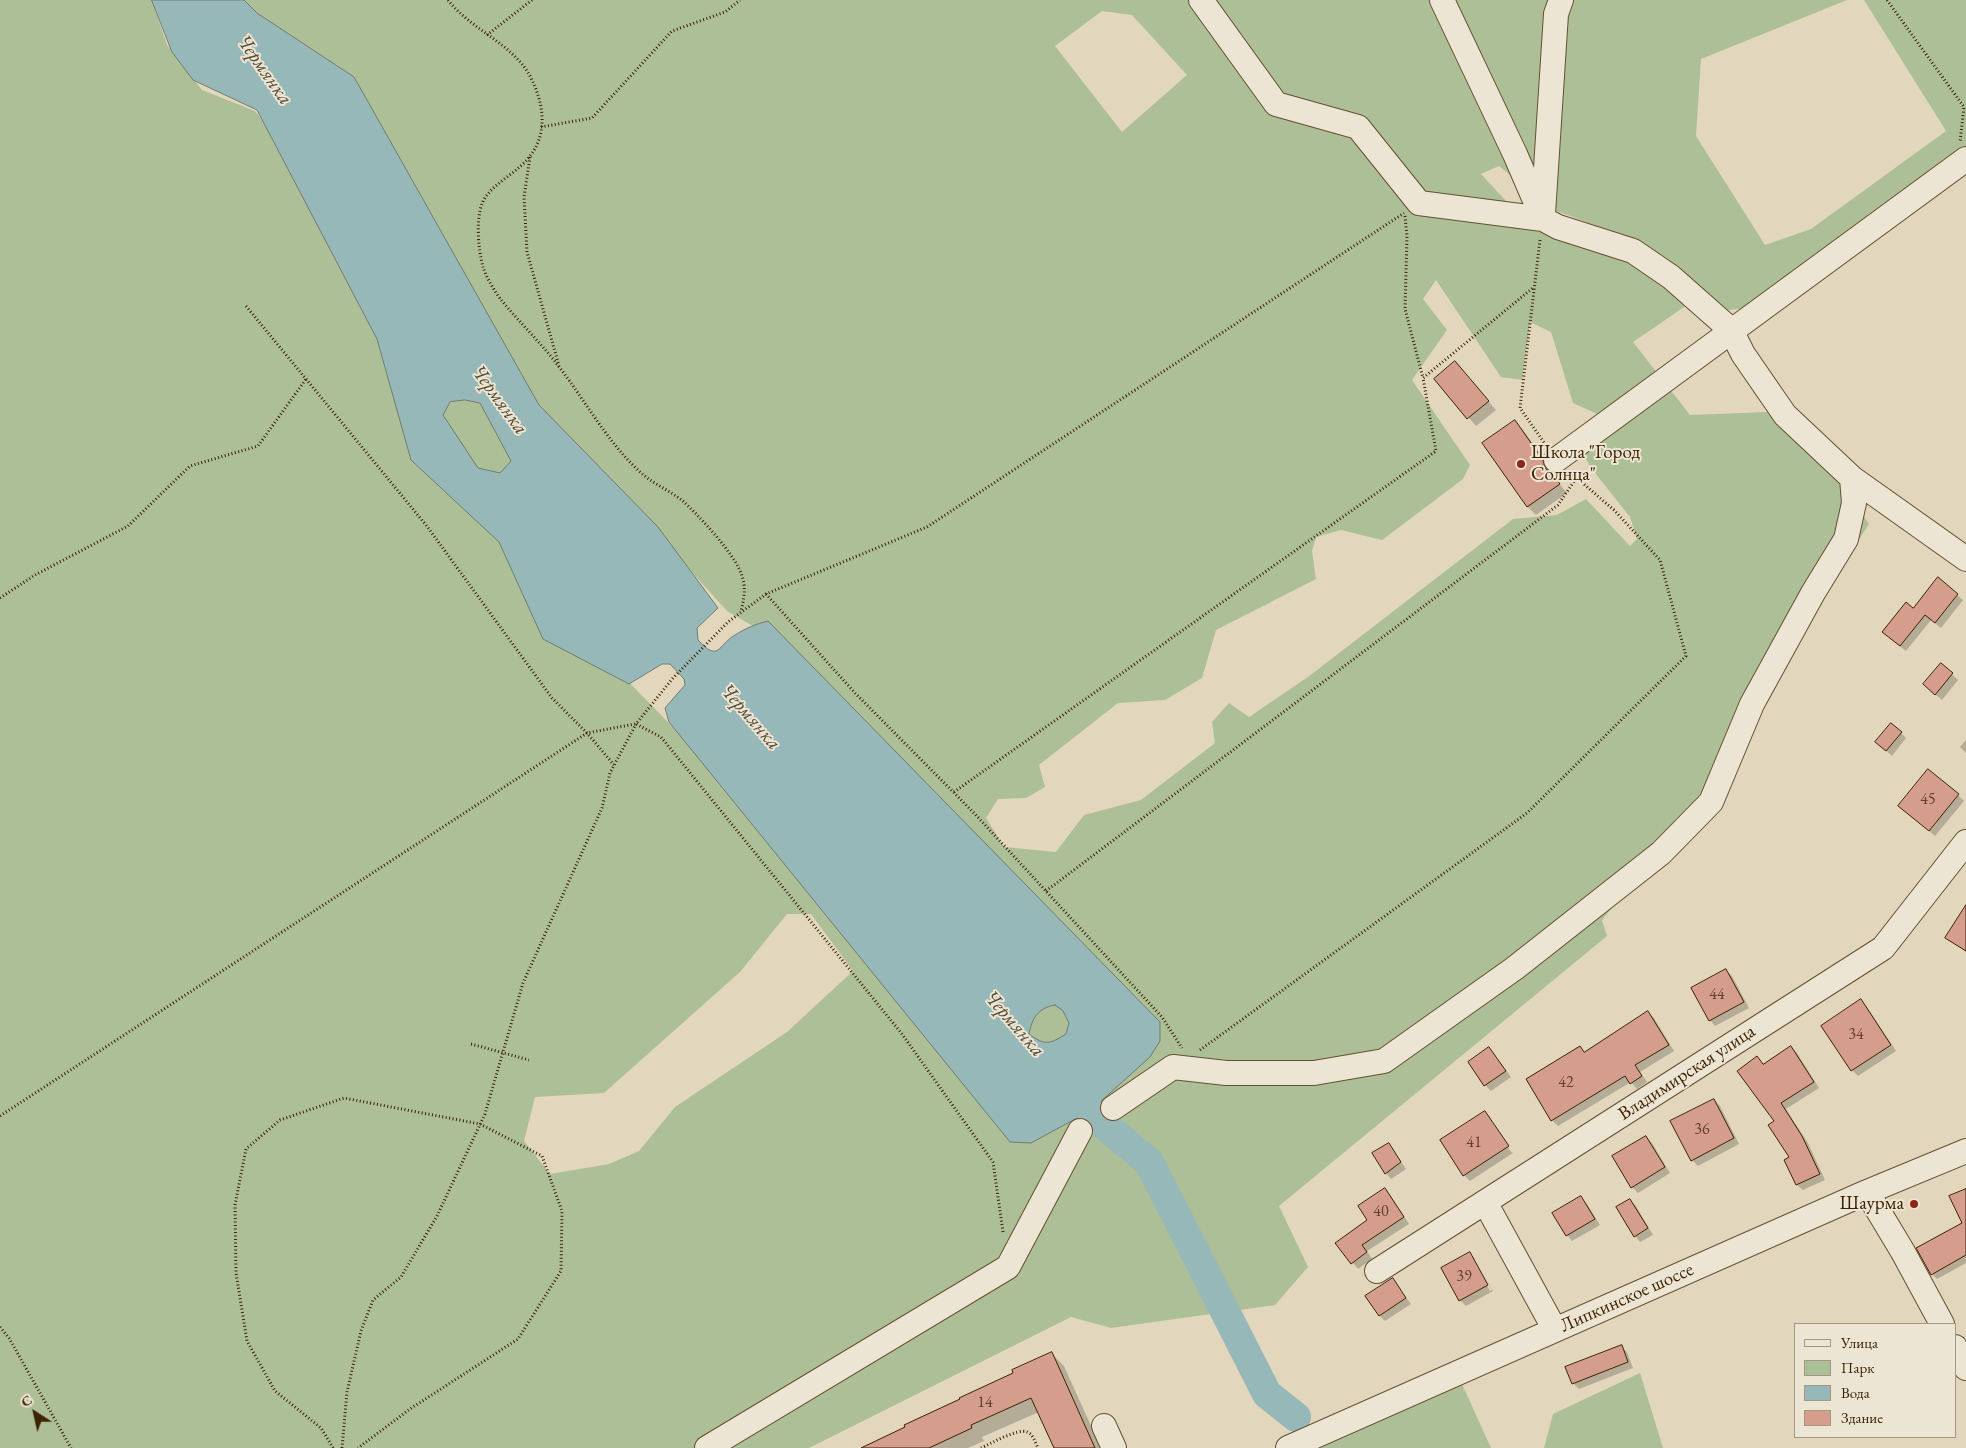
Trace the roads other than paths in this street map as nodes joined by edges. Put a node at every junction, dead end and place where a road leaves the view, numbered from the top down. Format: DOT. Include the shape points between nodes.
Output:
graph roads {
  1 [pos="1201,0"];
  2 [pos="1442,0"];
  3 [pos="1561,0"];
  4 [pos="1962,155"];
  5 [pos="1543,219"];
  6 [pos="1732,330"];
  7 [pos="1556,460"];
  8 [pos="1852,478"];
  9 [pos="1966,559"];
  10 [pos="1966,842"];
  11 [pos="1113,1108"];
  12 [pos="1080,1131"];
  13 [pos="1966,1151"];
  14 [pos="1867,1192"];
  15 [pos="1485,1202"];
  16 [pos="1377,1271"];
  17 [pos="1941,1323"];
  18 [pos="1555,1330"];
  19 [pos="1956,1349"];
  20 [pos="1966,1368"];
  21 [pos="1104,1426"];
  22 [pos="707,1448"];
  23 [pos="1114,1448"];
  24 [pos="1288,1448"];
  1 -- 5 [label="street" via="1276,104 1358,127 1412,208"];
  2 -- 5 [label="street"];
  3 -- 5 [label="street" via="1556,14"];
  4 -- 6 [label="street"];
  5 -- 6 [label="street" via="1558,227 1633,251 1671,277"];
  6 -- 7 [label="street"];
  6 -- 8 [label="street" via="1743,354 1785,415"];
  8 -- 9 [label="street"];
  8 -- 11 [label="street" via="1854,503 1846,539 1812,593 1752,704 1711,802 1661,852 1515,968 1384,1061 1314,1073 1226,1073 1181,1062"];
  10 -- 15 [label="street, Владимирская улица" via="1883,948"];
  12 -- 22 [label="street" via="1008,1267"];
  13 -- 14 [label="street, Липкинское шоссе"];
  14 -- 17 [label="street"];
  14 -- 18 [label="street, Липкинское шоссе"];
  15 -- 16 [label="street, Владимирская улица"];
  15 -- 18 [label="street"];
  18 -- 24 [label="street, Липкинское шоссе"];
  19 -- 20 [label="street"];
  21 -- 23 [label="street"];
}
